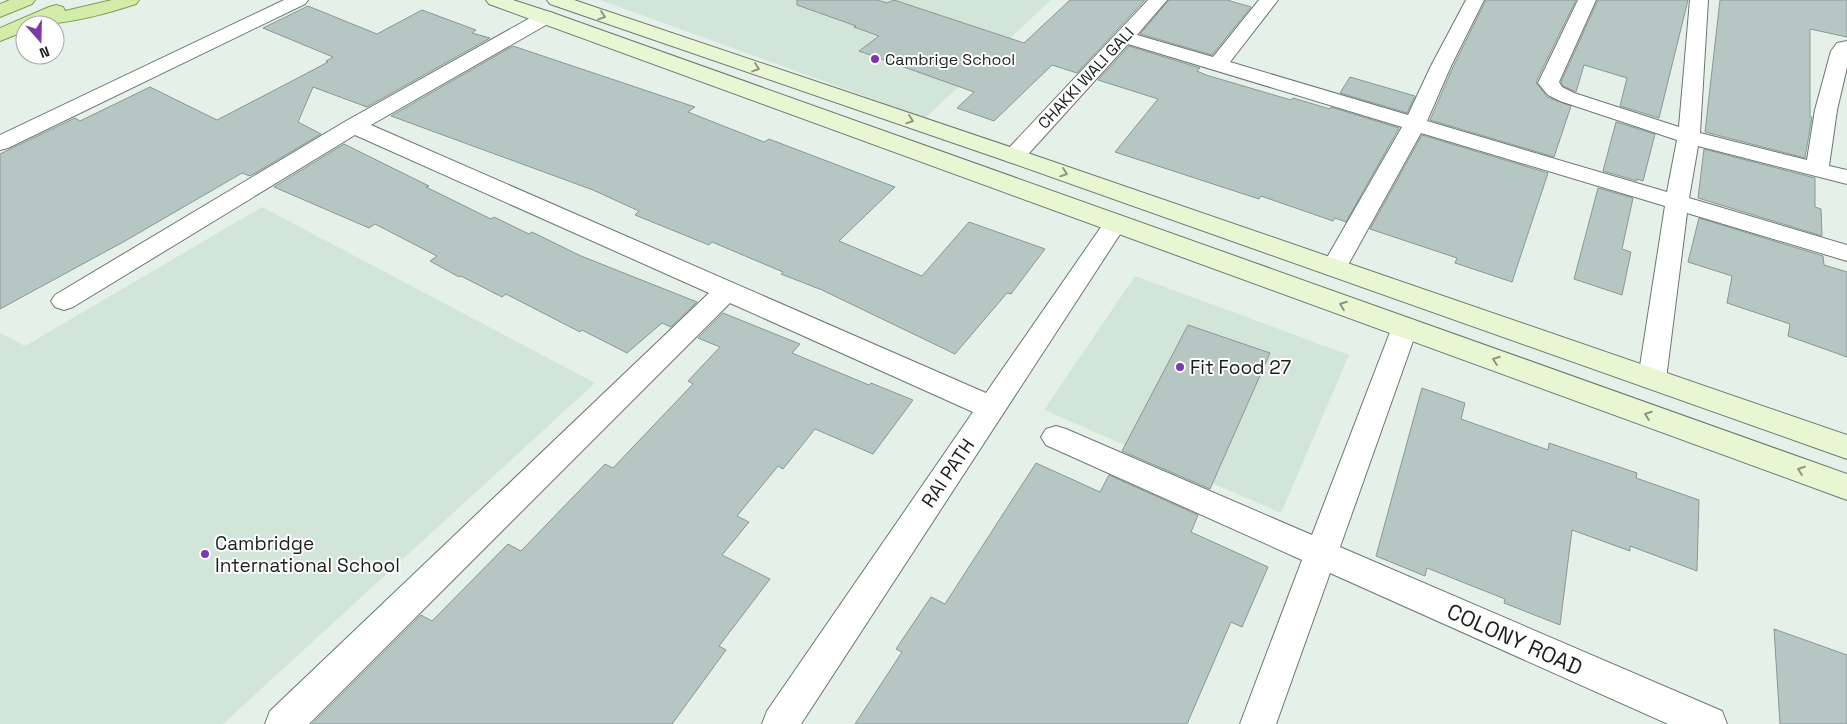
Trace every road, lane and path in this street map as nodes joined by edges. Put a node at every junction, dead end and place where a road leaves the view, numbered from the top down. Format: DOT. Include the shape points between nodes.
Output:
graph roads {
  1 [pos="26,0"];
  2 [pos="82,0"];
  3 [pos="130,0"];
  4 [pos="299,0"];
  5 [pos="495,0"];
  6 [pos="1158,0"];
  7 [pos="1269,0"];
  8 [pos="1587,0"];
  9 [pos="1698,0"];
  10 [pos="1472,1"];
  11 [pos="551,8"];
  12 [pos="0,11"];
  13 [pos="48,15"];
  14 [pos="65,17"];
  15 [pos="15,29"];
  16 [pos="0,35"];
  17 [pos="1124,37"];
  18 [pos="1847,47"];
  19 [pos="1217,65"];
  20 [pos="1826,110"];
  21 [pos="1847,116"];
  22 [pos="1416,124"];
  23 [pos="354,126"];
  24 [pos="1689,136"];
  25 [pos="0,143"];
  26 [pos="1014,156"];
  27 [pos="1817,169"];
  28 [pos="1847,177"];
  29 [pos="1677,202"];
  30 [pos="1116,222"];
  31 [pos="1847,252"];
  32 [pos="1334,268"];
  33 [pos="727,291"];
  34 [pos="64,300"];
  35 [pos="1405,327"];
  36 [pos="1652,379"];
  37 [pos="992,408"];
  38 [pos="1056,436"];
  39 [pos="1847,447"];
  40 [pos="1847,487"];
  41 [pos="1321,553"];
  42 [pos="1689,720"];
  43 [pos="282,724"];
  44 [pos="780,724"];
  45 [pos="1258,724"];
  1 -- 12 [label="main road"];
  2 -- 13 [label="main road"];
  3 -- 14 [label="main road"];
  4 -- 25 [label="street"];
  5 -- 11 [label="street"];
  6 -- 17 [label="street, CHAKKI WALI GALI"];
  7 -- 19 [label="street"];
  8 -- 24 [label="street" via="1548,83 1567,97"];
  9 -- 24 [label="street"];
  10 -- 22 [label="street"];
  11 -- 23 [label="street"];
  11 -- 26 [label="street, one-way"];
  11 -- 30 [label="street"];
  15 -- 16 [label="main road"];
  17 -- 19 [label="street"];
  17 -- 26 [label="street, CHAKKI WALI GALI"];
  18 -- 20 [label="street" via="1841,51"];
  19 -- 22 [label="street"];
  20 -- 21 [label="street"];
  20 -- 27 [label="street"];
  22 -- 29 [label="street"];
  22 -- 32 [label="street"];
  23 -- 33 [label="street"];
  23 -- 34 [label="street"];
  24 -- 27 [label="street"];
  24 -- 29 [label="street"];
  26 -- 32 [label="street, one-way"];
  27 -- 28 [label="street"];
  29 -- 31 [label="street"];
  29 -- 36 [label="street"];
  35 -- 30 [label="street, one-way"];
  30 -- 37 [label="street, RAI PATH"];
  32 -- 36 [label="street"];
  33 -- 37 [label="street"];
  33 -- 43 [label="street"];
  40 -- 35 [label="street, one-way"];
  35 -- 41 [label="street"];
  36 -- 39 [label="street"];
  37 -- 44 [label="street, RAI PATH"];
  38 -- 41 [label="street, COLONY ROAD"];
  41 -- 42 [label="street, COLONY ROAD"];
  41 -- 45 [label="street"];
}
